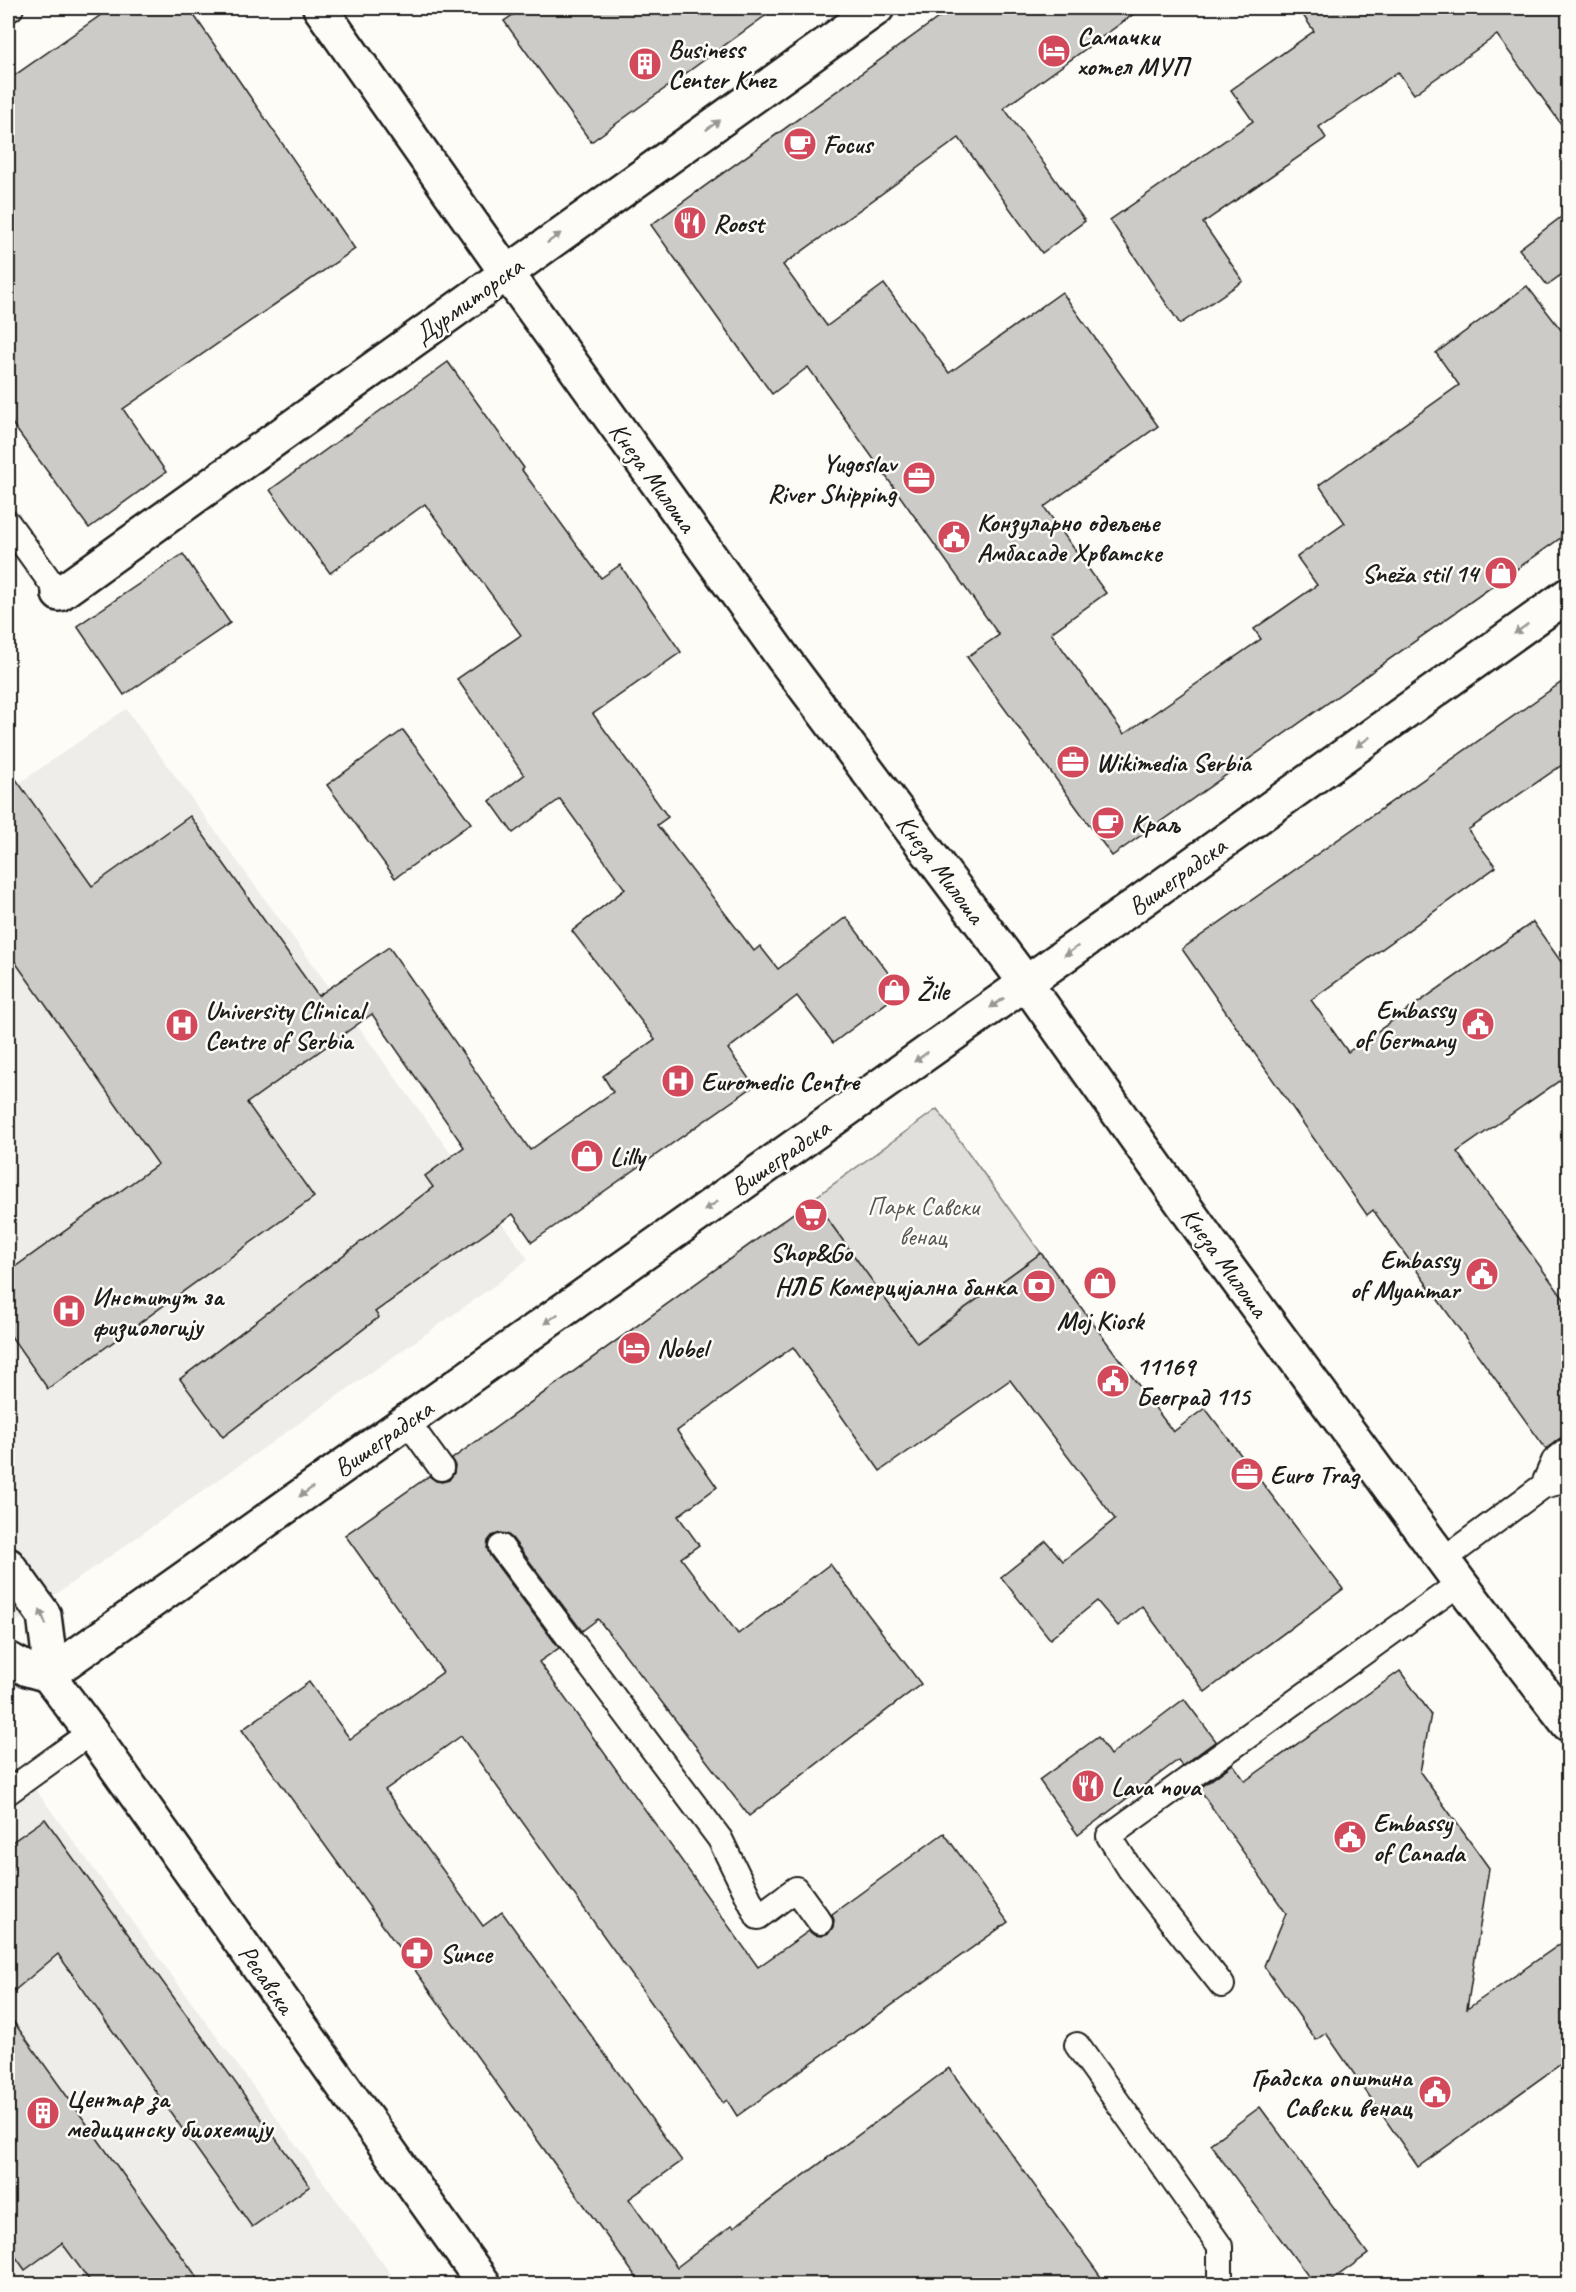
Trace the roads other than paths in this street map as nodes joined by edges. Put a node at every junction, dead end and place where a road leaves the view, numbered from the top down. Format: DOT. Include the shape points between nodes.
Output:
graph roads {
  1 [pos="321,8"];
  2 [pos="877,8"];
  3 [pos="506,272"];
  4 [pos="8,523"];
  5 [pos="59,594"];
  6 [pos="1569,594"];
  7 [pos="1026,983"];
  8 [pos="407,1421"];
  9 [pos="1569,1450"];
  10 [pos="441,1468"];
  11 [pos="1569,1480"];
  12 [pos="1543,1486"];
  13 [pos="501,1547"];
  14 [pos="8,1565"];
  15 [pos="1452,1571"];
  16 [pos="8,1659"];
  17 [pos="48,1675"];
  18 [pos="1569,1724"];
  19 [pos="92,1732"];
  20 [pos="8,1791"];
  21 [pos="820,1922"];
  22 [pos="1222,1985"];
  23 [pos="1077,2045"];
  24 [pos="484,2284"];
  25 [pos="1220,2284"];
  1 -- 3 [label="street, Кнеза Милоша"];
  3 -- 2 [label="street, Дурмиторска, one-way"];
  3 -- 5 [label="street, Дурмиторска"];
  3 -- 7 [label="street, Кнеза Милоша" via="783,657"];
  4 -- 5 [label="lane"];
  6 -- 7 [label="street, Вишеградска, one-way"];
  7 -- 8 [label="street, Вишеградска, one-way"];
  7 -- 15 [label="street, Кнеза Милоша" via="1229,1269"];
  8 -- 10 [label="lane"];
  8 -- 17 [label="street, Вишеградска, one-way"];
  9 -- 12 [label="lane" via="1554,1461"];
  11 -- 12 [label="lane"];
  12 -- 15 [label="lane"];
  13 -- 21 [label="lane" via="720,1839 759,1917 795,1889"];
  17 -- 14 [label="street, one-way" via="44,1615"];
  15 -- 18 [label="street, Кнеза Милоша"];
  15 -- 22 [label="lane" via="1109,1836 1130,1869"];
  16 -- 17 [label="street"];
  17 -- 19 [label="street, Ресавска"];
  19 -- 20 [label="lane"];
  19 -- 24 [label="street, Ресавска"];
  23 -- 25 [label="lane" via="1220,2246"];
}
